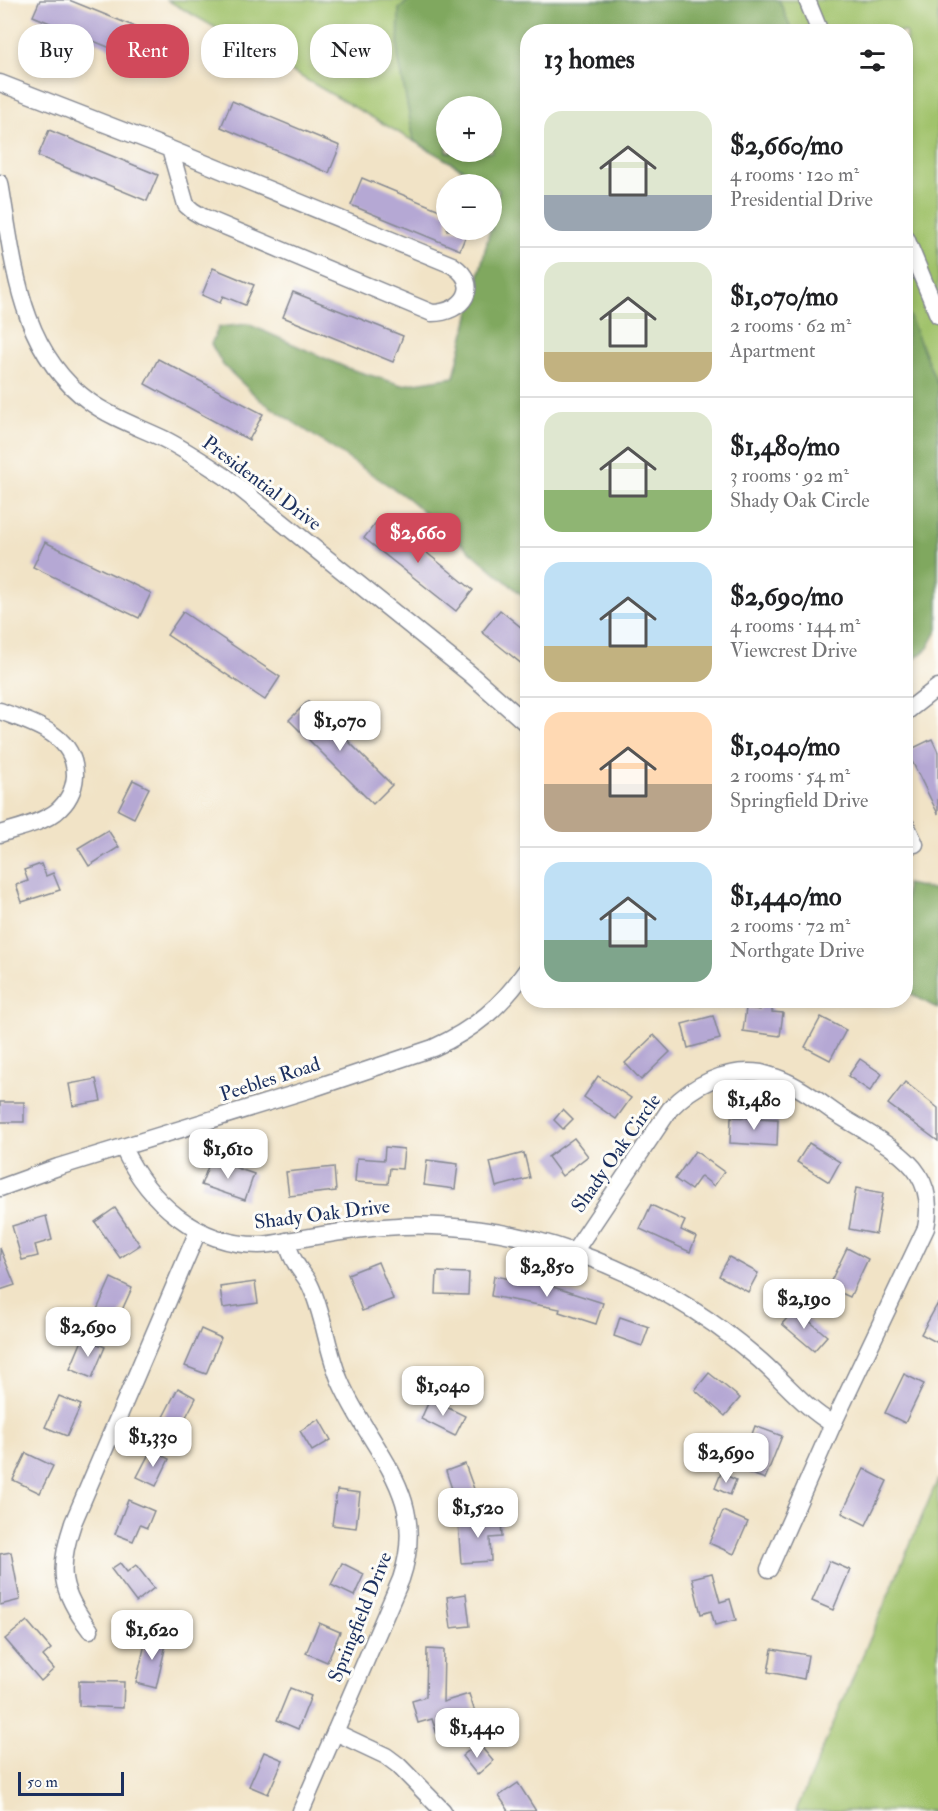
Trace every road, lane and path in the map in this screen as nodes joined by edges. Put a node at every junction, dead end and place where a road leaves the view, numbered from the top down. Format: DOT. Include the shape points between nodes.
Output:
graph roads {
  1 [pos="807,0"];
  2 [pos="817,24"];
  3 [pos="0,83"];
  4 [pos="170,149"];
  5 [pos="0,183"];
  6 [pos="913,255"];
  7 [pos="938,315"];
  8 [pos="938,687"];
  9 [pos="913,707"];
  10 [pos="0,711"];
  11 [pos="520,718"];
  12 [pos="0,834"];
  13 [pos="913,839"];
  14 [pos="915,843"];
  15 [pos="520,979"];
  16 [pos="123,1148"];
  17 [pos="0,1188"];
  18 [pos="198,1231"];
  19 [pos="286,1241"];
  20 [pos="574,1252"];
  21 [pos="833,1424"];
  22 [pos="768,1569"];
  23 [pos="90,1630"];
  24 [pos="335,1732"];
  25 [pos="302,1811"];
  26 [pos="443,1811"];
  1 -- 2 [label="street"];
  3 -- 4 [label="street"];
  4 -- 4 [label="street" via="186,205 203,217 432,313 445,313 465,298 465,276 452,265"];
  5 -- 11 [label="street, Presidential Drive" via="26,313 43,352 65,380 91,403 186,451 226,477"];
  6 -- 7 [label="street"];
  8 -- 9 [label="street"];
  10 -- 12 [label="street" via="57,737 69,752 75,779 69,798 56,812"];
  13 -- 14 [label="street"];
  15 -- 16 [label="street, Peebles Road" via="481,1022 451,1040"];
  16 -- 17 [label="street, Peebles Road"];
  16 -- 18 [label="street, Shady Oak Drive" via="155,1196"];
  18 -- 19 [label="street, Shady Oak Drive" via="242,1244"];
  18 -- 23 [label="street" via="64,1550 63,1574 68,1595"];
  19 -- 20 [label="street, Shady Oak Drive" via="386,1226 427,1226 528,1238"];
  19 -- 24 [label="street, Springfield Drive" via="310,1286 349,1401 399,1483 409,1527 410,1545 401,1579"];
  20 -- 21 [label="street, Shady Oak Drive" via="643,1282 704,1317 757,1357"];
  20 -- 21 [label="street, Shady Oak Circle" via="670,1109 692,1090 716,1078 760,1073 786,1082 886,1146 918,1173 927,1196 928,1218"];
  21 -- 22 [label="street, Shady Oak Circle"];
  24 -- 25 [label="street, Springfield Drive"];
  24 -- 26 [label="street" via="386,1756"];
}
